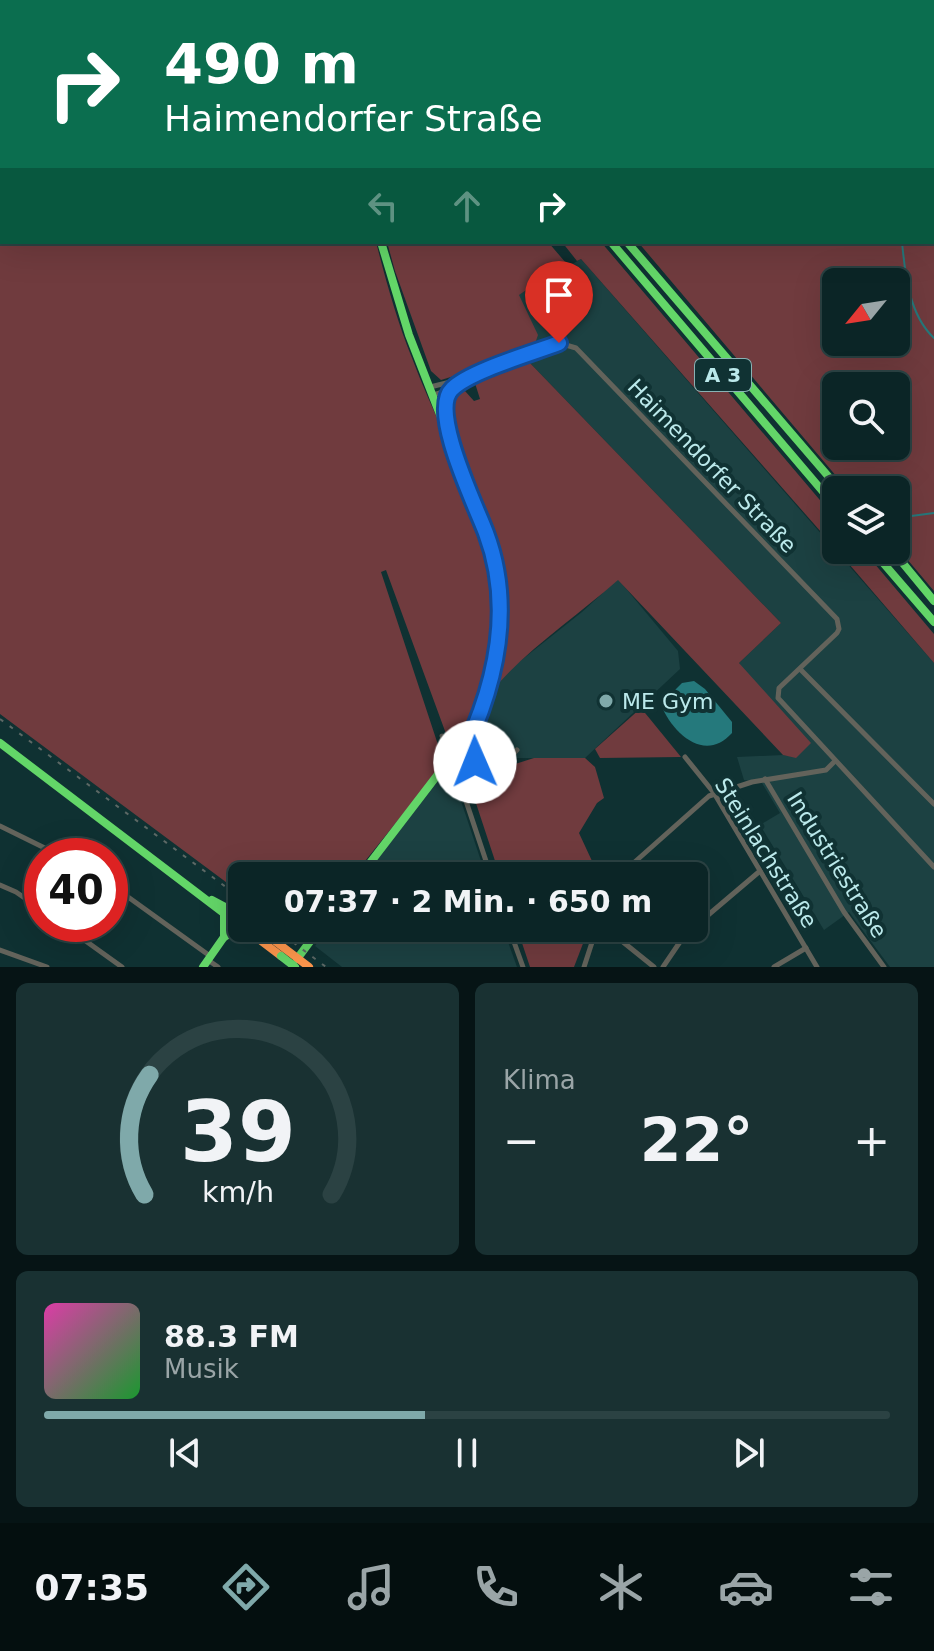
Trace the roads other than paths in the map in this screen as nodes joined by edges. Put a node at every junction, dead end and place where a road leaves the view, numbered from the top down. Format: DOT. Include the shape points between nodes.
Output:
graph roads {
  1 [pos="382,244"];
  2 [pos="613,244"];
  3 [pos="629,244"];
  4 [pos="471,377"];
  5 [pos="451,389"];
  6 [pos="432,391"];
  7 [pos="449,435"];
  8 [pos="828,476"];
  9 [pos="822,491"];
  10 [pos="884,564"];
  11 [pos="904,564"];
  12 [pos="934,601"];
  13 [pos="934,622"];
  14 [pos="800,669"];
  15 [pos="0,743"];
  16 [pos="462,747"];
  17 [pos="517,750"];
  18 [pos="449,755"];
  19 [pos="685,757"];
  20 [pos="835,761"];
  21 [pos="475,762"];
  22 [pos="449,766"];
  23 [pos="467,773"];
  24 [pos="457,774"];
  25 [pos="765,779"];
  26 [pos="463,789"];
  27 [pos="714,793"];
  28 [pos="934,804"];
  29 [pos="0,826"];
  30 [pos="24,838"];
  31 [pos="371,862"];
  32 [pos="486,862"];
  33 [pos="635,862"];
  34 [pos="934,867"];
  35 [pos="760,871"];
  36 [pos="0,885"];
  37 [pos="197,892"];
  38 [pos="24,898"];
  39 [pos="128,898"];
  40 [pos="228,909"];
  41 [pos="224,914"];
  42 [pos="708,916"];
  43 [pos="228,917"];
  44 [pos="228,935"];
  45 [pos="224,937"];
  46 [pos="88,942"];
  47 [pos="262,942"];
  48 [pos="272,942"];
  49 [pos="310,942"];
  50 [pos="514,942"];
  51 [pos="592,942"];
  52 [pos="623,942"];
  53 [pos="680,942"];
  54 [pos="806,948"];
  55 [pos="0,950"];
  56 [pos="207,961"];
  57 [pos="294,964"];
  58 [pos="47,967"];
  59 [pos="122,967"];
  60 [pos="218,967"];
  61 [pos="309,967"];
  62 [pos="523,967"];
  63 [pos="584,967"];
  64 [pos="654,967"];
  65 [pos="663,967"];
  66 [pos="774,967"];
  67 [pos="817,967"];
  68 [pos="884,967"];
  1 -- 6 [label="main road"];
  2 -- 9 [label="main road, A 3"];
  3 -- 8 [label="main road, A 3"];
  4 -- 5 [label="street, Haimendorfer Straße"];
  4 -- 6 [label="street, Haimendorfer Straße"];
  4 -- 14 [label="street, Haimendorfer Straße" via="559,343 576,348 837,619 837,633"];
  5 -- 6 [label="street, Haimendorfer Straße"];
  5 -- 7 [label="main road" via="445,407"];
  6 -- 7 [label="main road"];
  7 -- 16 [label="main road" via="488,538 500,596 496,658 477,723"];
  10 -- 13 [label="main road"];
  11 -- 12 [label="main road"];
  14 -- 20 [label="street, Haimendorfer Straße" via="779,688 778,698"];
  14 -- 28 [label="street"];
  15 -- 37 [label="main road"];
  16 -- 18 [label="main road"];
  16 -- 18 [label="street" via="442,736"];
  16 -- 21 [label="main road" via="473,753"];
  17 -- 21 [label="street" via="494,763"];
  18 -- 22 [label="main road"];
  19 -- 27 [label="street, Steinlachstraße"];
  20 -- 25 [label="street" via="826,770"];
  20 -- 34 [label="street, Haimendorfer Straße"];
  21 -- 23 [label="main road"];
  22 -- 24 [label="main road"];
  22 -- 31 [label="main road"];
  23 -- 24 [label="main road"];
  23 -- 26 [label="street"];
  24 -- 26 [label="street"];
  25 -- 27 [label="street"];
  25 -- 68 [label="street, Industriestraße" via="844,912"];
  26 -- 32 [label="street"];
  27 -- 33 [label="street"];
  27 -- 35 [label="street, Steinlachstraße"];
  29 -- 30 [label="street"];
  35 -- 42 [label="street"];
  35 -- 54 [label="street, Steinlachstraße"];
  36 -- 38 [label="street"];
  37 -- 40 [label="main road"];
  37 -- 41 [label="main road"];
  39 -- 56 [label="street"];
  41 -- 43 [label="main road"];
  41 -- 45 [label="main road"];
  44 -- 45 [label="main road"];
  45 -- 56 [label="main road"];
  46 -- 59 [label="street"];
  47 -- 57 [label="main road, bridge"];
  48 -- 57 [label="main road"];
  49 -- 57 [label="main road"];
  50 -- 62 [label="street"];
  51 -- 63 [label="street"];
  52 -- 64 [label="street"];
  53 -- 65 [label="street"];
  54 -- 66 [label="street"];
  54 -- 67 [label="street, Steinlachstraße"];
  55 -- 58 [label="street"];
  56 -- 60 [label="street"];
  57 -- 61 [label="main road"];
}
